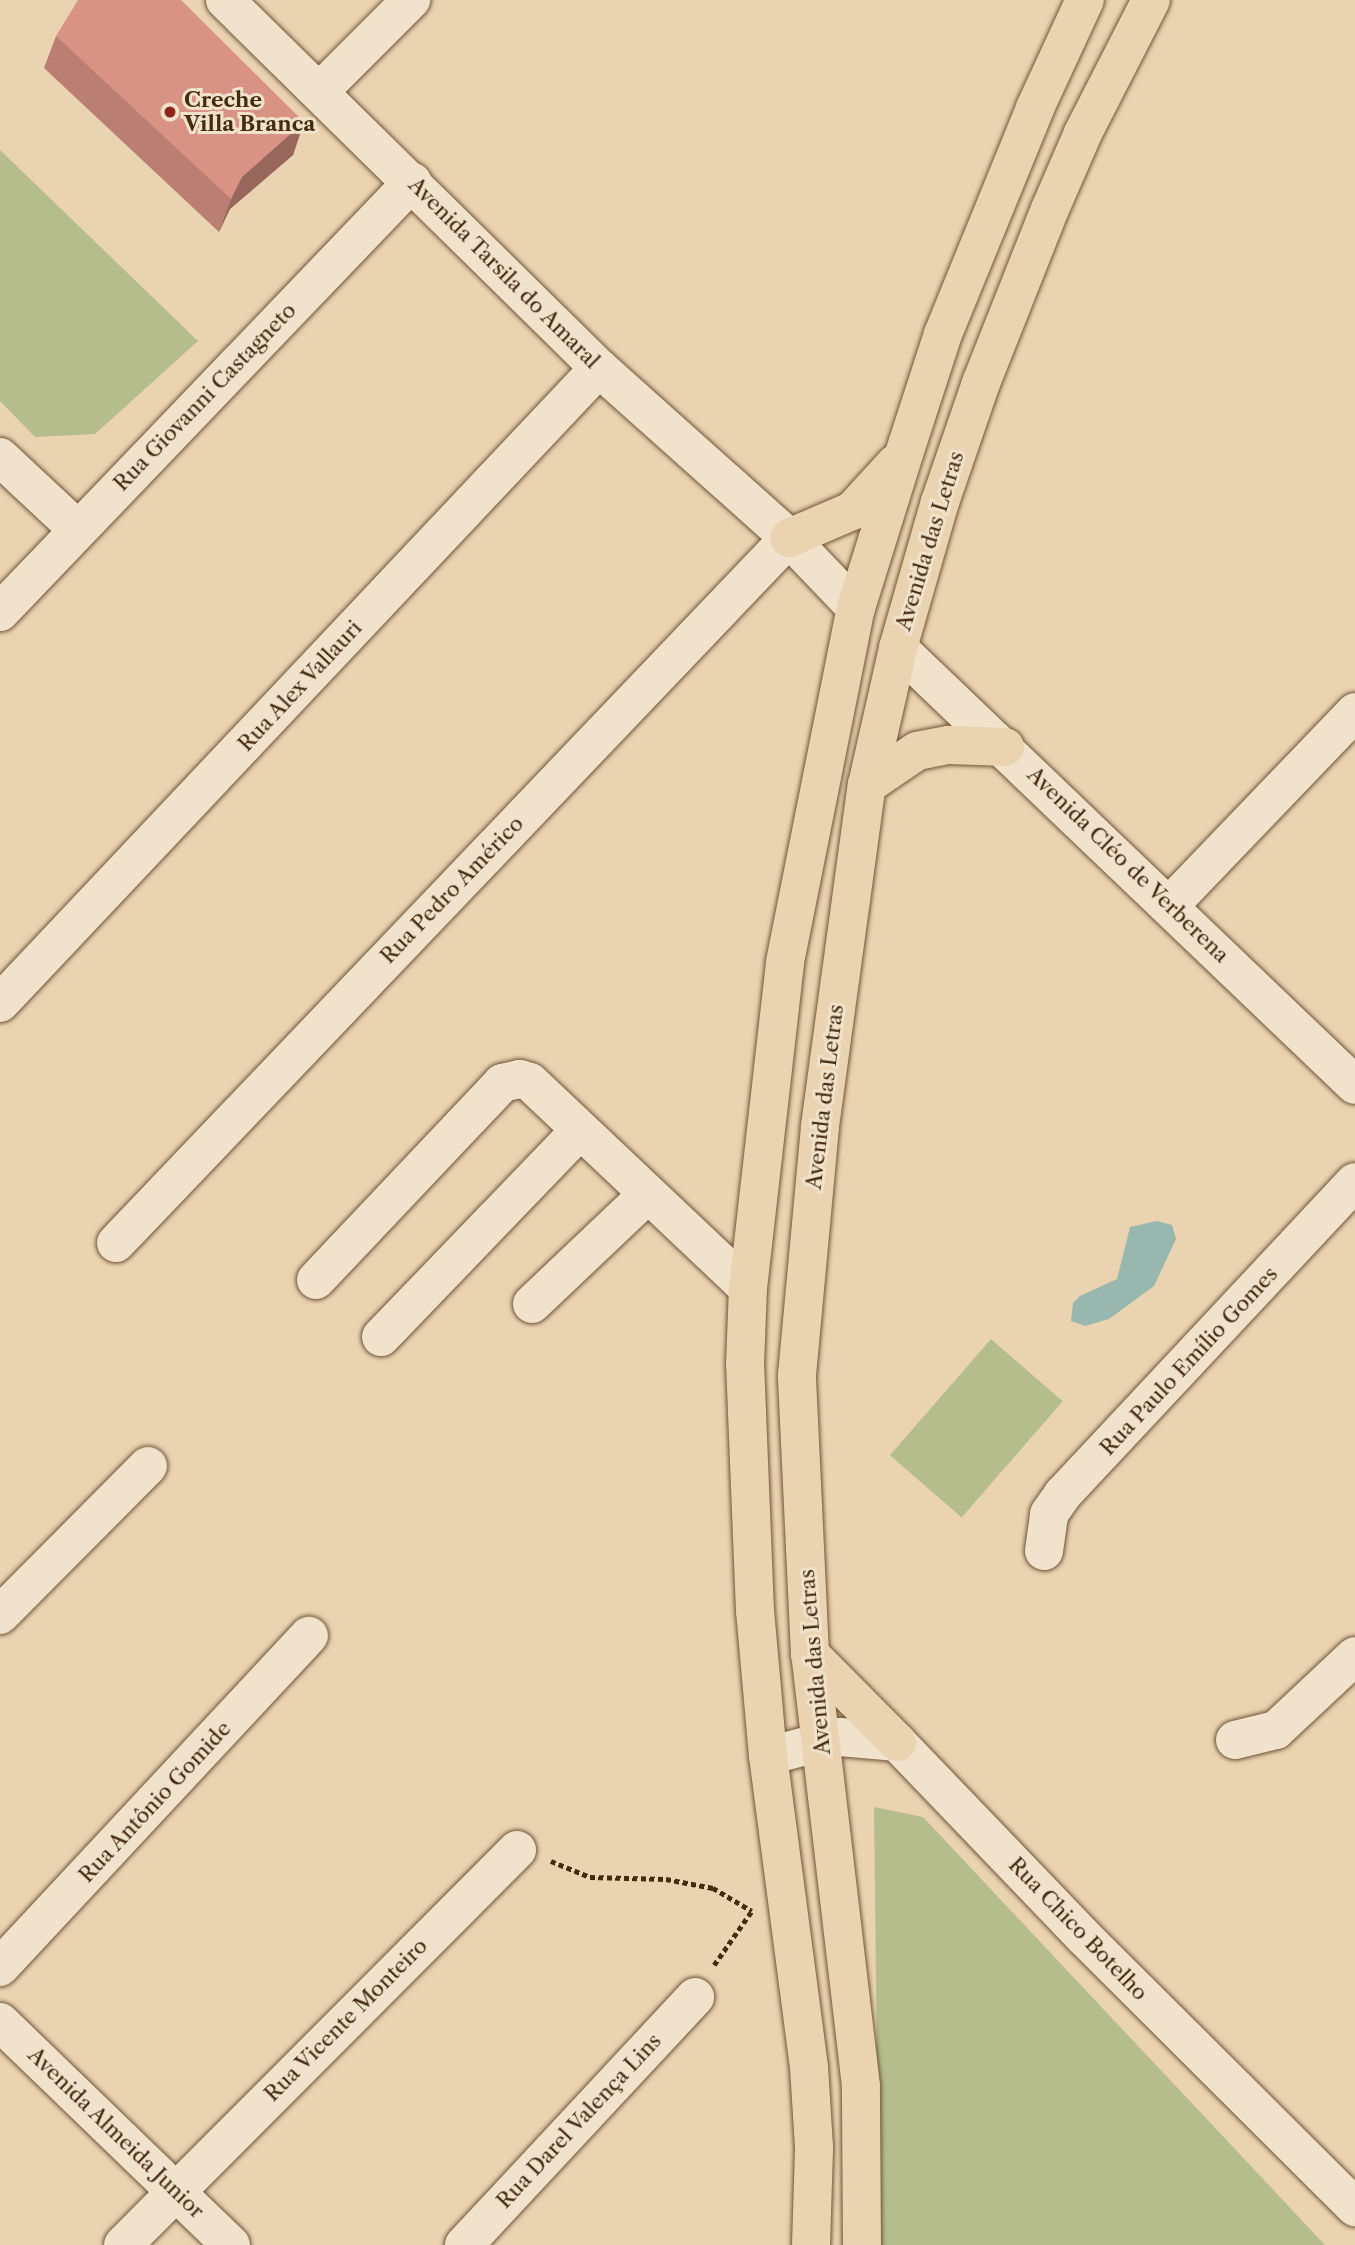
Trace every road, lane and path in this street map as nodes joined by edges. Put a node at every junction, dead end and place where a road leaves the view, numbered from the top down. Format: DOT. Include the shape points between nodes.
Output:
graph roads {
  1 [pos="225,0"];
  2 [pos="411,0"];
  3 [pos="1085,0"];
  4 [pos="1151,0"];
  5 [pos="320,91"];
  6 [pos="1035,108"];
  7 [pos="1083,133"];
  8 [pos="412,182"];
  9 [pos="599,368"];
  10 [pos="904,454"];
  11 [pos="0,457"];
  12 [pos="77,529"];
  13 [pos="789,538"];
  14 [pos="856,608"];
  15 [pos="0,612"];
  16 [pos="898,648"];
  17 [pos="1355,712"];
  18 [pos="1005,747"];
  19 [pos="867,785"];
  20 [pos="811,822"];
  21 [pos="860,838"];
  22 [pos="1170,905"];
  23 [pos="0,1003"];
  24 [pos="1355,1085"];
  25 [pos="579,1130"];
  26 [pos="1355,1182"];
  27 [pos="646,1196"];
  28 [pos="116,1242"];
  29 [pos="316,1280"];
  30 [pos="748,1288"];
  31 [pos="532,1304"];
  32 [pos="381,1337"];
  33 [pos="148,1466"];
  34 [pos="1044,1551"];
  35 [pos="0,1615"];
  36 [pos="309,1636"];
  37 [pos="810,1654"];
  38 [pos="1355,1657"];
  39 [pos="1235,1740"];
  40 [pos="821,1741"];
  41 [pos="897,1742"];
  42 [pos="768,1756"];
  43 [pos="517,1850"];
  44 [pos="752,1911"];
  45 [pos="788,1934"];
  46 [pos="0,1967"];
  47 [pos="695,1997"];
  48 [pos="0,2022"];
  49 [pos="176,2190"];
  50 [pos="1355,2207"];
  51 [pos="123,2245"];
  52 [pos="231,2245"];
  53 [pos="464,2245"];
  54 [pos="811,2245"];
  55 [pos="862,2245"];
  1 -- 5 [label="street, Avenida Tarsila do Amaral"];
  2 -- 5 [label="street"];
  3 -- 6 [label="main road"];
  4 -- 7 [label="main road, Avenida das Letras"];
  5 -- 8 [label="street, Avenida Tarsila do Amaral"];
  6 -- 7 [label="main road" via="1066,64 1088,59 1101,72 1101,83"];
  6 -- 10 [label="main road" via="943,334"];
  7 -- 16 [label="main road, Avenida das Letras" via="981,383"];
  8 -- 9 [label="street, Avenida Tarsila do Amaral"];
  8 -- 12 [label="street, Rua Giovanni Castagneto"];
  9 -- 13 [label="street, Avenida Tarsila do Amaral"];
  9 -- 23 [label="street, Rua Alex Vallauri"];
  10 -- 13 [label="main road" via="852,511"];
  10 -- 14 [label="main road"];
  11 -- 12 [label="street"];
  12 -- 15 [label="street, Rua Giovanni Castagneto"];
  13 -- 14 [label="street, Avenida Tarsila do Amaral"];
  13 -- 28 [label="street, Rua Pedro Américo"];
  14 -- 20 [label="main road"];
  16 -- 18 [label="street, Avenida Cléo de Verberena"];
  16 -- 19 [label="main road, Avenida das Letras"];
  17 -- 22 [label="street"];
  18 -- 19 [label="main road" via="949,745 917,751"];
  18 -- 22 [label="street, Avenida Cléo de Verberena"];
  19 -- 21 [label="main road, Avenida das Letras"];
  20 -- 21 [label="main road" via="815,869 824,881 847,877"];
  20 -- 30 [label="main road" via="785,962"];
  21 -- 37 [label="main road, Avenida das Letras" via="819,1139 797,1375"];
  22 -- 24 [label="street, Avenida Cléo de Verberena"];
  25 -- 27 [label="street"];
  25 -- 29 [label="street" via="530,1082 511,1079 502,1083"];
  25 -- 32 [label="street"];
  26 -- 34 [label="street, Rua Paulo Emílio Gomes" via="1063,1494 1049,1514"];
  27 -- 30 [label="street"];
  27 -- 31 [label="street"];
  30 -- 42 [label="main road" via="745,1365"];
  33 -- 35 [label="street"];
  36 -- 46 [label="street, Rua Antônio Gomide"];
  37 -- 40 [label="main road, Avenida das Letras"];
  37 -- 41 [label="main road"];
  38 -- 39 [label="street" via="1276,1730"];
  40 -- 41 [label="street" via="854,1736"];
  40 -- 42 [label="street"];
  40 -- 55 [label="main road, Avenida das Letras" via="861,2086"];
  41 -- 50 [label="street, Rua Chico Botelho" via="1084,1937"];
  42 -- 45 [label="main road"];
  43 -- 44 [label="path" via="590,1877 666,1879 713,1888"];
  43 -- 49 [label="street, Rua Vicente Monteiro"];
  44 -- 45 [label="path" via="767,1915"];
  44 -- 47 [label="path"];
  45 -- 54 [label="main road" via="810,2080 814,2147"];
  47 -- 53 [label="street, Rua Darel Valença Lins"];
  48 -- 49 [label="street, Avenida Almeida Junior"];
  49 -- 51 [label="street, Rua Vicente Monteiro"];
  49 -- 52 [label="street, Avenida Almeida Junior"];
}
